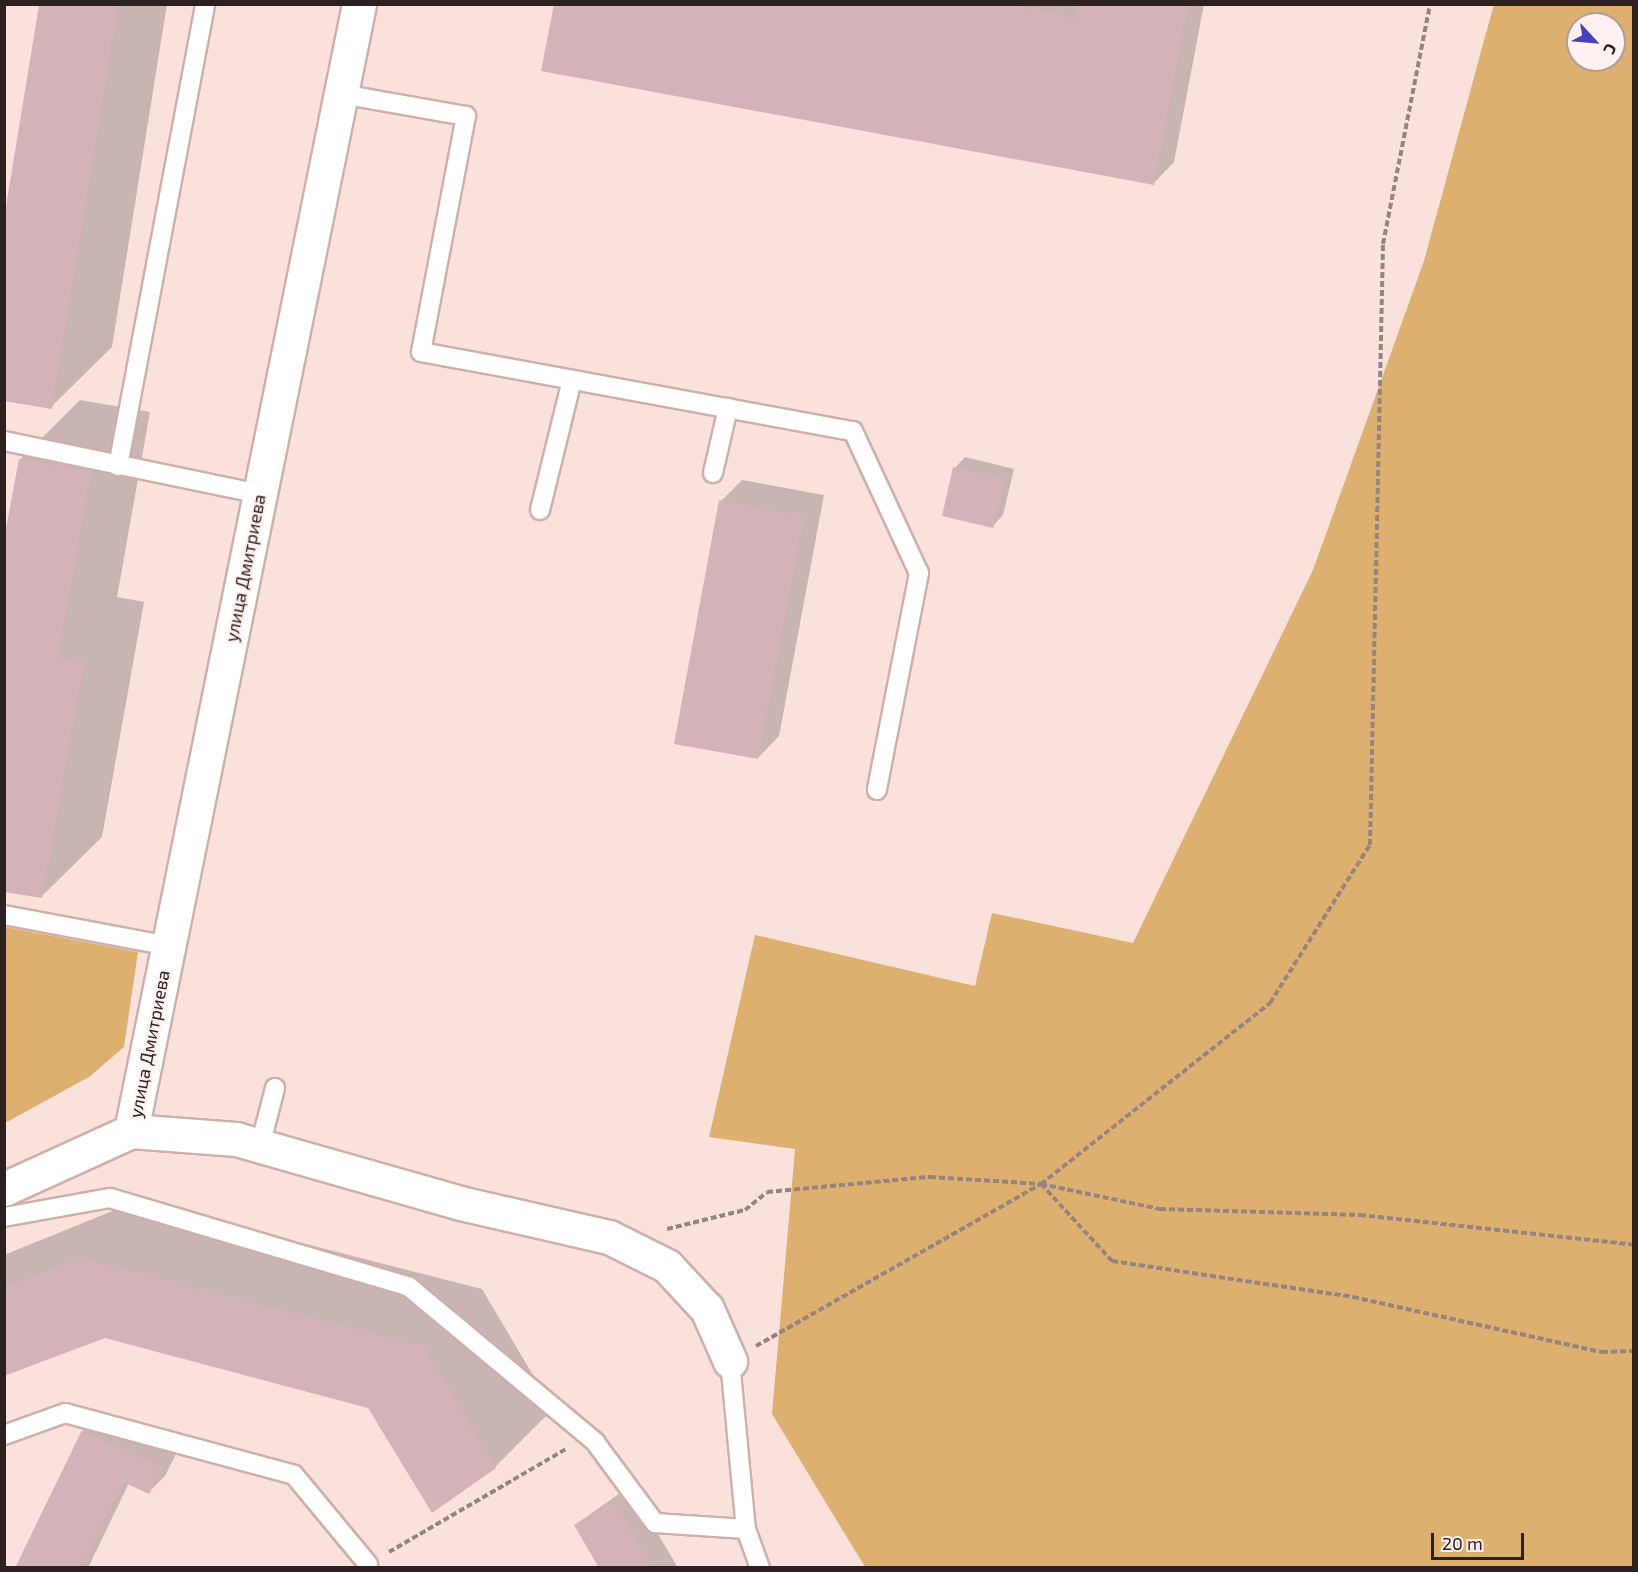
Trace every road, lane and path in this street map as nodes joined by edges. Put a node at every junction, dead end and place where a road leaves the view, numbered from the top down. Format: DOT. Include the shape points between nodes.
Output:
graph roads {
  1 [pos="205,4"];
  2 [pos="358,4"];
  3 [pos="1430,4"];
  4 [pos="341,94"];
  5 [pos="572,380"];
  6 [pos="728,408"];
  7 [pos="4,441"];
  8 [pos="118,466"];
  9 [pos="713,473"];
  10 [pos="260,494"];
  11 [pos="540,510"];
  12 [pos="877,790"];
  13 [pos="4,915"];
  14 [pos="169,946"];
  15 [pos="275,1088"];
  16 [pos="131,1131"];
  17 [pos="260,1146"];
  18 [pos="1041,1184"];
  19 [pos="4,1189"];
  20 [pos="4,1217"];
  21 [pos="664,1229"];
  22 [pos="1634,1245"];
  23 [pos="1634,1351"];
  24 [pos="730,1361"];
  25 [pos="4,1435"];
  26 [pos="588,1436"];
  27 [pos="746,1529"];
  28 [pos="368,1564"];
  29 [pos="760,1568"];
  1 -- 8 [label="lane"];
  2 -- 4 [label="street, улица Дмитриева"];
  3 -- 18 [label="path" via="1383,244 1370,845 1270,1003"];
  4 -- 5 [label="lane" via="466,116 421,352"];
  4 -- 10 [label="street, улица Дмитриева"];
  5 -- 6 [label="lane"];
  5 -- 11 [label="lane"];
  6 -- 9 [label="lane"];
  6 -- 12 [label="lane" via="853,431 919,573"];
  7 -- 8 [label="lane"];
  8 -- 10 [label="lane"];
  10 -- 14 [label="street, улица Дмитриева"];
  13 -- 14 [label="lane"];
  14 -- 16 [label="street, улица Дмитриева"];
  15 -- 17 [label="lane"];
  16 -- 17 [label="street" via="236,1139"];
  16 -- 19 [label="street"];
  17 -- 24 [label="street" via="471,1206 609,1237 667,1266 707,1309"];
  18 -- 21 [label="path" via="930,1177 826,1184 767,1192 745,1210"];
  18 -- 22 [label="path" via="1160,1209 1360,1215"];
  18 -- 23 [label="path" via="1112,1261 1353,1297 1602,1352"];
  18 -- 24 [label="path"];
  20 -- 26 [label="lane" via="110,1198 408,1286"];
  24 -- 27 [label="lane"];
  25 -- 28 [label="lane" via="65,1413 294,1475"];
  26 -- 27 [label="lane" via="655,1523"];
  26 -- 28 [label="path"];
  27 -- 29 [label="lane"];
}
